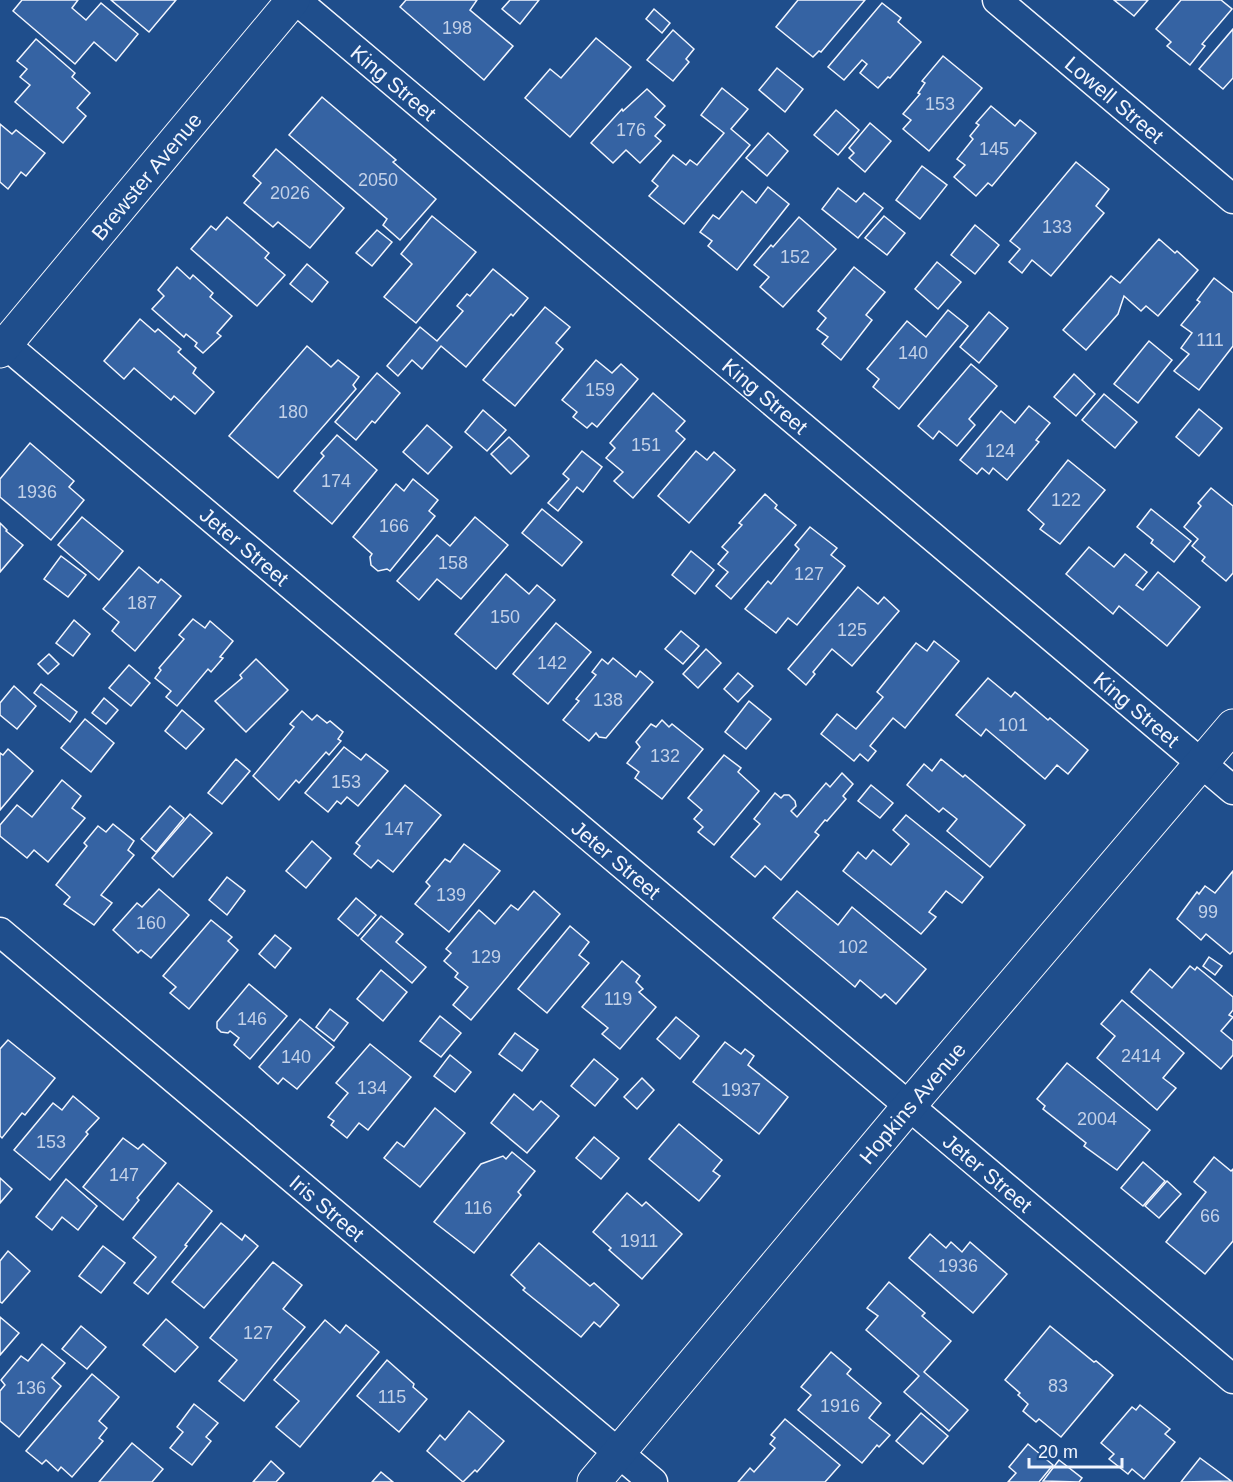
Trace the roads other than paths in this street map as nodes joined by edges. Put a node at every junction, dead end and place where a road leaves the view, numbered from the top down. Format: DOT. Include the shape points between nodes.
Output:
graph roads {
  1 [pos="294,0"];
  2 [pos="997,0"];
  3 [pos="1233,199"];
  4 [pos="2,345"];
  5 [pos="1233,726"];
  6 [pos="1202,764"];
  7 [pos="1233,790"];
  8 [pos="0,932"];
  9 [pos="909,1106"];
  10 [pos="1233,1379"];
  11 [pos="618,1453"];
  12 [pos="594,1482"];
  13 [pos="653,1482"];
  1 -- 4 [label="street, Brewster Avenue"];
  1 -- 6 [label="street, King Street"];
  2 -- 3 [label="street, Lowell Street"];
  4 -- 9 [label="street, Jeter Street"];
  5 -- 6 [label="street, Hopkins Avenue"];
  6 -- 7 [label="street, King Street"];
  6 -- 9 [label="street, Hopkins Avenue"];
  8 -- 11 [label="street, Iris Street"];
  9 -- 10 [label="street, Jeter Street"];
  9 -- 11 [label="street, Hopkins Avenue"];
  11 -- 12 [label="street, Hopkins Avenue"];
  11 -- 13 [label="street, Iris Street"];
}
